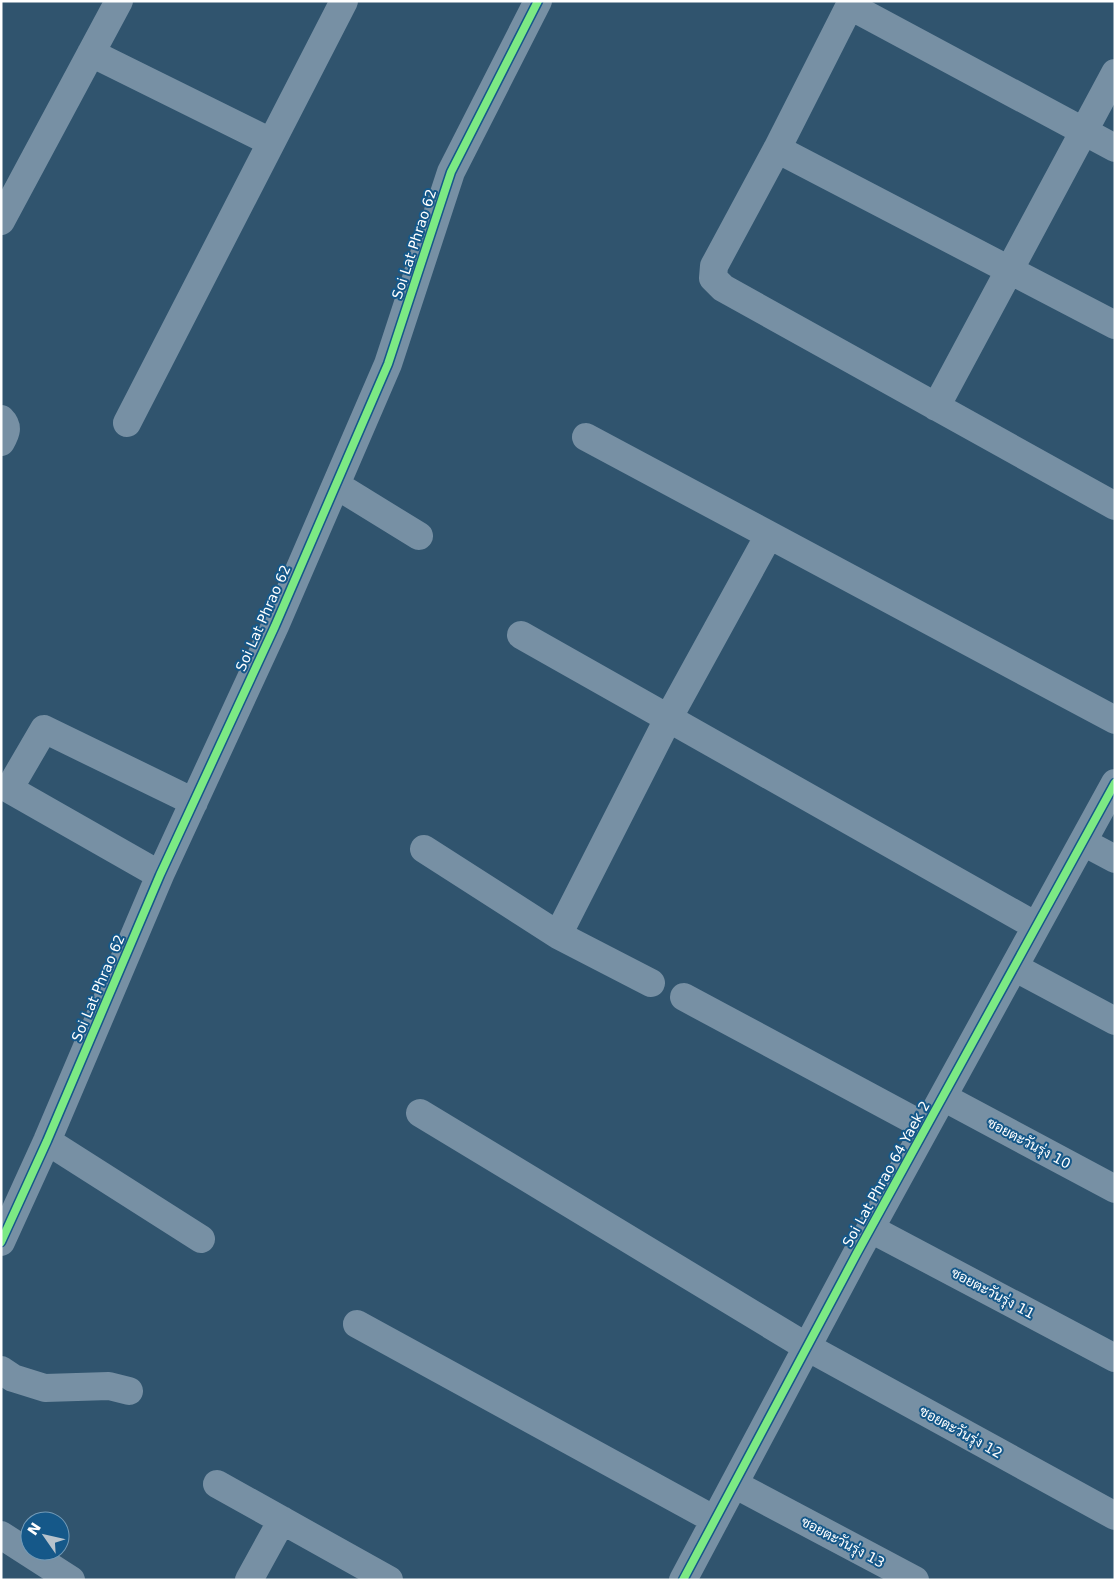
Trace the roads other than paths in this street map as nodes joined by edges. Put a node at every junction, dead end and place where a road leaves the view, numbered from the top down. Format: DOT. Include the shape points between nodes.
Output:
graph roads {
  1 [pos="119,1"];
  2 [pos="344,1"];
  3 [pos="538,1"];
  4 [pos="851,4"];
  5 [pos="91,53"];
  6 [pos="1115,73"];
  7 [pos="1083,132"];
  8 [pos="271,142"];
  9 [pos="1115,148"];
  10 [pos="777,149"];
  11 [pos="1,221"];
  12 [pos="1010,270"];
  13 [pos="1115,325"];
  14 [pos="936,407"];
  15 [pos="1,419"];
  16 [pos="126,424"];
  17 [pos="586,437"];
  18 [pos="1,442"];
  19 [pos="336,484"];
  20 [pos="1115,506"];
  21 [pos="769,535"];
  22 [pos="419,536"];
  23 [pos="521,635"];
  24 [pos="669,717"];
  25 [pos="1115,720"];
  26 [pos="1115,783"];
  27 [pos="194,802"];
  28 [pos="1082,842"];
  29 [pos="424,849"];
  30 [pos="1115,859"];
  31 [pos="160,875"];
  32 [pos="1036,926"];
  33 [pos="558,935"];
  34 [pos="1014,967"];
  35 [pos="651,983"];
  36 [pos="684,997"];
  37 [pos="1115,1021"];
  38 [pos="943,1097"];
  39 [pos="420,1113"];
  40 [pos="926,1127"];
  41 [pos="47,1141"];
  42 [pos="1115,1189"];
  43 [pos="871,1228"];
  44 [pos="201,1239"];
  45 [pos="1,1242"];
  46 [pos="357,1324"];
  47 [pos="807,1347"];
  48 [pos="1115,1358"];
  49 [pos="1,1370"];
  50 [pos="129,1391"];
  51 [pos="217,1484"];
  52 [pos="734,1484"];
  53 [pos="1115,1516"];
  54 [pos="282,1520"];
  55 [pos="715,1520"];
  56 [pos="1,1535"];
  57 [pos="71,1580"];
  58 [pos="249,1580"];
  59 [pos="389,1580"];
  60 [pos="683,1580"];
  61 [pos="914,1580"];
  1 -- 5 [label="street"];
  2 -- 8 [label="street"];
  3 -- 19 [label="street, Soi Lat Phrao 62" via="451,172 388,364"];
  4 -- 7 [label="street"];
  4 -- 10 [label="street"];
  5 -- 8 [label="street"];
  5 -- 11 [label="street"];
  6 -- 7 [label="street"];
  7 -- 9 [label="street"];
  7 -- 12 [label="street"];
  8 -- 16 [label="street"];
  10 -- 12 [label="street"];
  10 -- 14 [label="street" via="714,266 713,278 723,288"];
  12 -- 13 [label="street"];
  12 -- 14 [label="street"];
  14 -- 20 [label="street"];
  15 -- 18 [label="street" via="7,431"];
  17 -- 21 [label="street"];
  19 -- 22 [label="street"];
  19 -- 27 [label="street, Soi Lat Phrao 62"];
  21 -- 24 [label="street"];
  21 -- 25 [label="street"];
  23 -- 24 [label="street"];
  24 -- 32 [label="street"];
  24 -- 33 [label="street"];
  26 -- 28 [label="street, Soi Lat Phrao 64 Yaek 2"];
  27 -- 31 [label="street, Soi Lat Phrao 62"];
  27 -- 31 [label="street" via="44,730 9,789"];
  28 -- 30 [label="street"];
  28 -- 32 [label="street, Soi Lat Phrao 64 Yaek 2"];
  29 -- 33 [label="street"];
  31 -- 41 [label="street, Soi Lat Phrao 62"];
  32 -- 34 [label="street, Soi Lat Phrao 64 Yaek 2"];
  33 -- 35 [label="street"];
  34 -- 37 [label="street"];
  34 -- 38 [label="street, Soi Lat Phrao 64 Yaek 2"];
  36 -- 40 [label="street"];
  38 -- 40 [label="street, Soi Lat Phrao 64 Yaek 2"];
  38 -- 42 [label="street, ซอยตะวันรุ่ง 10"];
  39 -- 47 [label="street, ซอยตะวันรุ่ง 12"];
  40 -- 43 [label="street, Soi Lat Phrao 64 Yaek 2"];
  41 -- 44 [label="street"];
  41 -- 45 [label="street, Soi Lat Phrao 62"];
  43 -- 47 [label="street, Soi Lat Phrao 64 Yaek 2"];
  43 -- 48 [label="street, ซอยตะวันรุ่ง 11"];
  46 -- 55 [label="street"];
  47 -- 52 [label="street, Soi Lat Phrao 64 Yaek 2"];
  47 -- 53 [label="street, ซอยตะวันรุ่ง 12"];
  49 -- 50 [label="street" via="13,1378 45,1388 109,1386"];
  51 -- 54 [label="street"];
  52 -- 55 [label="street, Soi Lat Phrao 64 Yaek 2"];
  52 -- 61 [label="street, ซอยตะวันรุ่ง 13"];
  54 -- 58 [label="street"];
  54 -- 59 [label="street"];
  55 -- 60 [label="street, Soi Lat Phrao 64 Yaek 2"];
  56 -- 57 [label="street"];
}
